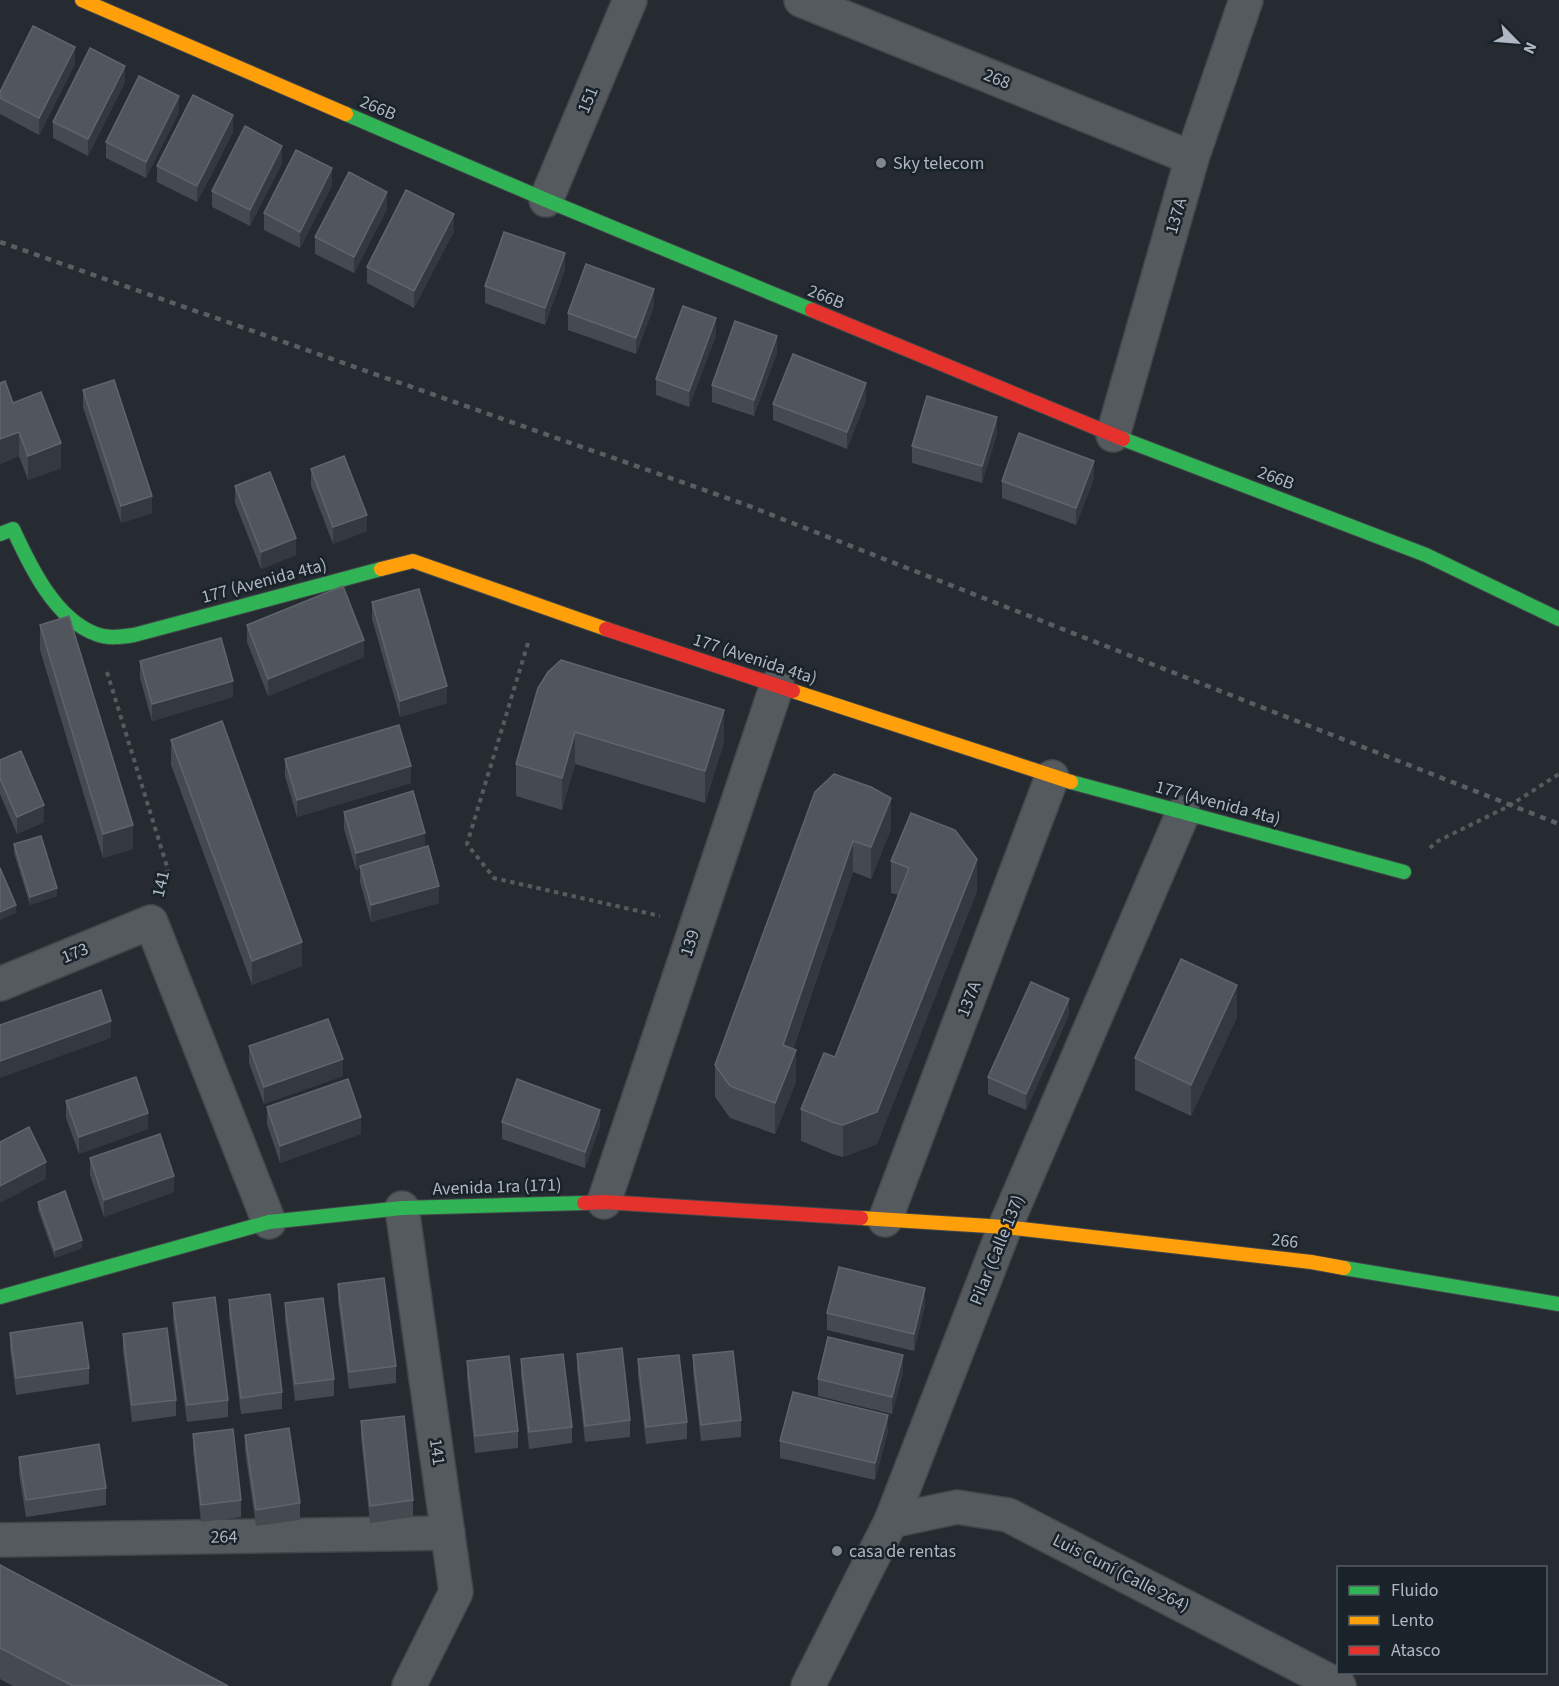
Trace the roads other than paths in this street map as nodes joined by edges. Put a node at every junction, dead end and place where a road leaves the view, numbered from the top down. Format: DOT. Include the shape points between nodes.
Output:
graph roads {
  1 [pos="82,0"];
  2 [pos="630,0"];
  3 [pos="801,0"];
  4 [pos="1246,0"];
  5 [pos="1192,158"];
  6 [pos="546,200"];
  7 [pos="1113,435"];
  8 [pos="6,531"];
  9 [pos="1559,620"];
  10 [pos="777,685"];
  11 [pos="1052,777"];
  12 [pos="1182,813"];
  13 [pos="1404,872"];
  14 [pos="151,922"];
  15 [pos="0,984"];
  16 [pos="604,1202"];
  17 [pos="402,1208"];
  18 [pos="885,1220"];
  19 [pos="269,1222"];
  20 [pos="1005,1227"];
  21 [pos="0,1297"];
  22 [pos="1559,1304"];
  23 [pos="891,1521"];
  24 [pos="448,1533"];
  25 [pos="0,1540"];
  26 [pos="409,1686"];
  27 [pos="808,1686"];
  28 [pos="1339,1686"];
  1 -- 6 [label="street, 266B"];
  2 -- 6 [label="street, 151"];
  3 -- 5 [label="street, 268"];
  4 -- 5 [label="street, 137A"];
  5 -- 7 [label="street, 137A"];
  6 -- 7 [label="street, 266B"];
  7 -- 9 [label="street, 266B" via="1426,555"];
  8 -- 10 [label="street, 177 (Avenida 4ta)" via="51,597 73,620 95,634 114,638 413,561"];
  10 -- 11 [label="street, 177 (Avenida 4ta)"];
  10 -- 16 [label="street, 139"];
  11 -- 12 [label="street, 177 (Avenida 4ta)"];
  11 -- 18 [label="street, 137A"];
  12 -- 13 [label="street, 177 (Avenida 4ta)"];
  12 -- 20 [label="street, Pilar (Calle 137)"];
  14 -- 15 [label="street, 173"];
  14 -- 19 [label="street, 141"];
  16 -- 17 [label="street, Avenida 1ra (171)"];
  16 -- 18 [label="street, Avenida 1ra (171)"];
  17 -- 19 [label="street, Avenida 1ra (171)"];
  17 -- 24 [label="street, 141"];
  18 -- 20 [label="street, Avenida 1ra (171)"];
  19 -- 21 [label="street, Avenida 1ra (171)"];
  20 -- 22 [label="street, 266" via="1311,1262"];
  20 -- 23 [label="street, Pilar (Calle 137)"];
  23 -- 27 [label="street, Pilar (Calle 137)"];
  23 -- 28 [label="street, Luis Cuní (Calle 264)" via="957,1507 1008,1515"];
  24 -- 25 [label="street, 264"];
  24 -- 26 [label="street, 141" via="456,1592"];
}
